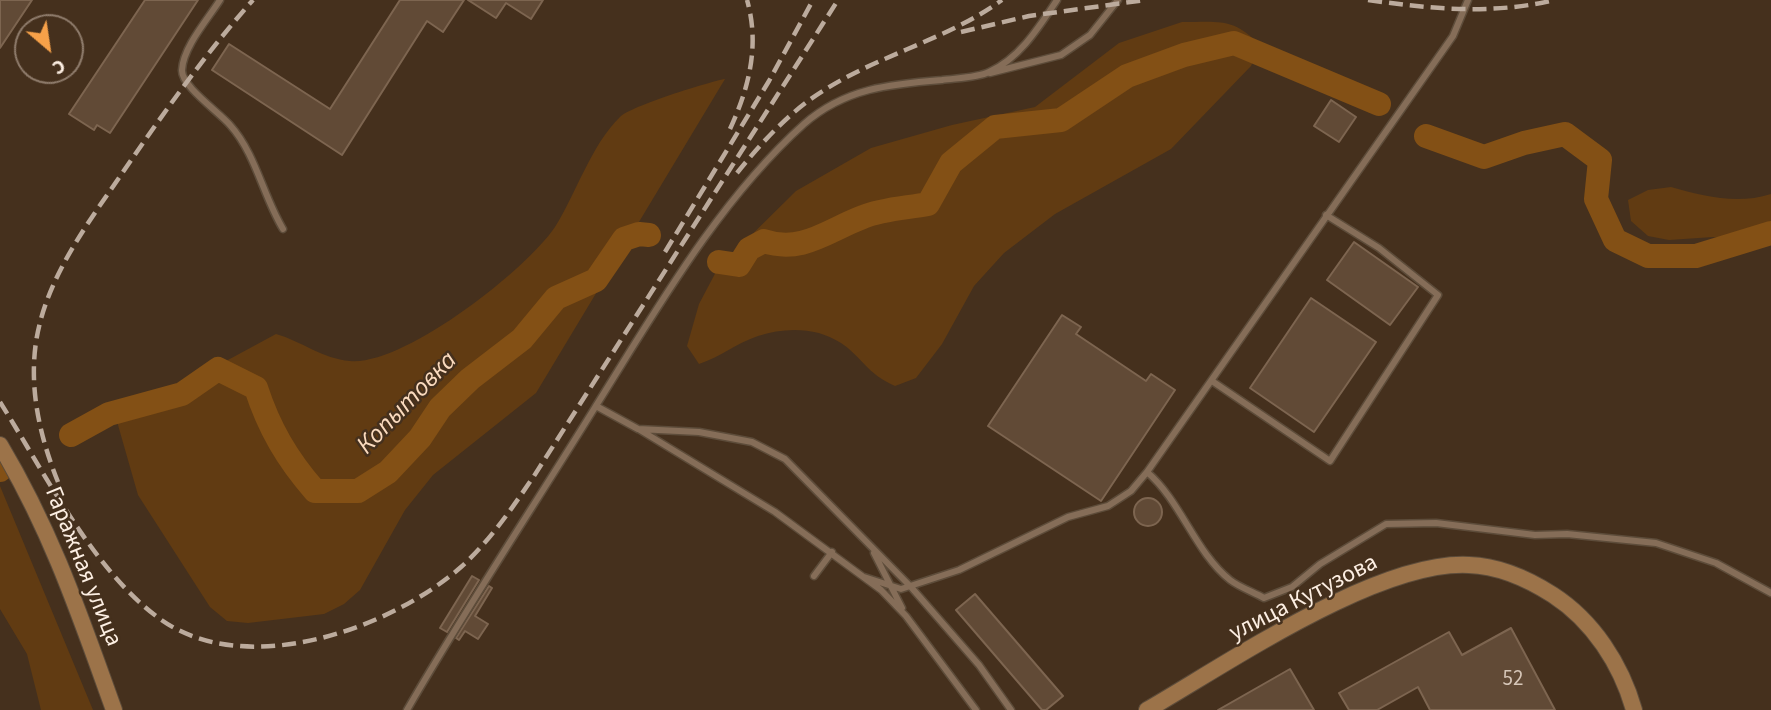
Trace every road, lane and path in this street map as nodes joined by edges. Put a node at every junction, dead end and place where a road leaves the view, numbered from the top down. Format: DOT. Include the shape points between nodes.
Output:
graph roads {
  1 [pos="220,0"];
  2 [pos="1058,0"];
  3 [pos="1118,0"];
  4 [pos="1468,0"];
  5 [pos="988,73"];
  6 [pos="1326,215"];
  7 [pos="284,229"];
  8 [pos="1212,381"];
  9 [pos="596,406"];
  10 [pos="638,429"];
  11 [pos="0,445"];
  12 [pos="1147,472"];
  13 [pos="870,545"];
  14 [pos="832,552"];
  15 [pos="814,576"];
  16 [pos="864,577"];
  17 [pos="892,587"];
  18 [pos="911,587"];
  19 [pos="1771,593"];
  20 [pos="906,616"];
  21 [pos="114,710"];
  22 [pos="407,710"];
  23 [pos="976,710"];
  24 [pos="1011,710"];
  25 [pos="1147,710"];
  26 [pos="1633,710"];
  1 -- 7 [label="lane" via="188,52 181,73 244,144"];
  2 -- 5 [label="lane" via="1031,38"];
  3 -- 5 [label="lane" via="1090,35 1061,55"];
  4 -- 6 [label="lane" via="1453,36"];
  5 -- 9 [label="lane" via="875,86 829,106 806,123 708,234"];
  6 -- 8 [label="lane"];
  6 -- 8 [label="lane" via="1379,248 1438,295 1330,461"];
  8 -- 12 [label="lane"];
  9 -- 10 [label="lane"];
  9 -- 22 [label="lane"];
  10 -- 13 [label="lane" via="699,432 764,446 785,459"];
  10 -- 14 [label="lane"];
  11 -- 21 [label="street, Гаражная улица" via="56,550"];
  12 -- 18 [label="lane" via="1131,491 1108,506 1068,517"];
  12 -- 19 [label="lane" via="1230,580 1264,598 1292,587 1320,564 1386,524 1436,523 1656,543 1716,563"];
  13 -- 17 [label="lane"];
  13 -- 18 [label="lane"];
  14 -- 15 [label="lane"];
  14 -- 16 [label="lane"];
  16 -- 17 [label="lane"];
  16 -- 20 [label="lane"];
  17 -- 18 [label="lane"];
  17 -- 20 [label="lane"];
  18 -- 24 [label="lane" via="979,665"];
  20 -- 23 [label="lane"];
  25 -- 26 [label="street, улица Кутузова" via="1347,597 1408,574 1467,565 1519,577 1562,601 1612,658"];
}
